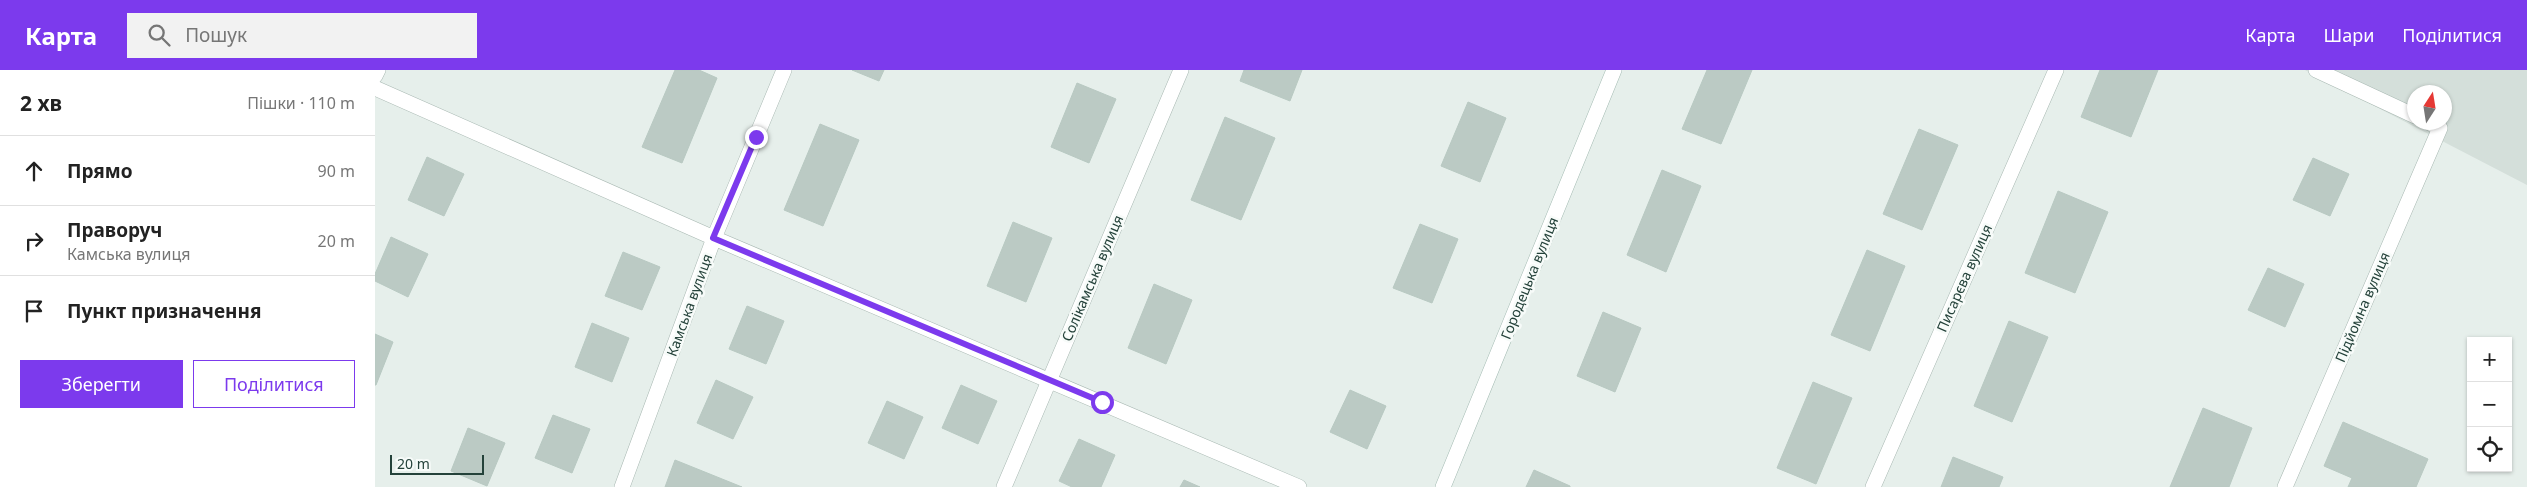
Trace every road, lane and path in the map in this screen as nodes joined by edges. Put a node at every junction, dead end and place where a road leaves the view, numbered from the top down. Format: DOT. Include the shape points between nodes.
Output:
graph roads {
  1 [pos="378,70"];
  2 [pos="785,70"];
  3 [pos="1181,70"];
  4 [pos="1614,70"];
  5 [pos="2056,70"];
  6 [pos="2316,70"];
  7 [pos="375,76"];
  8 [pos="375,88"];
  9 [pos="2407,112"];
  10 [pos="2432,130"];
  11 [pos="713,238"];
  12 [pos="1049,379"];
  13 [pos="622,487"];
  14 [pos="1004,487"];
  15 [pos="1299,487"];
  16 [pos="1443,487"];
  17 [pos="1873,487"];
  18 [pos="2285,487"];
  1 -- 7 [label="street"];
  2 -- 11 [label="street, Камська вулиця"];
  3 -- 12 [label="street, Солікамська вулиця"];
  4 -- 16 [label="street, Городецька вулиця"];
  5 -- 17 [label="street, Писарєва вулиця"];
  6 -- 9 [label="street"];
  8 -- 11 [label="street"];
  10 -- 18 [label="street, Підйомна вулиця"];
  11 -- 12 [label="street"];
  11 -- 13 [label="street, Камська вулиця"];
  12 -- 14 [label="street, Солікамська вулиця"];
  12 -- 15 [label="street"];
}
